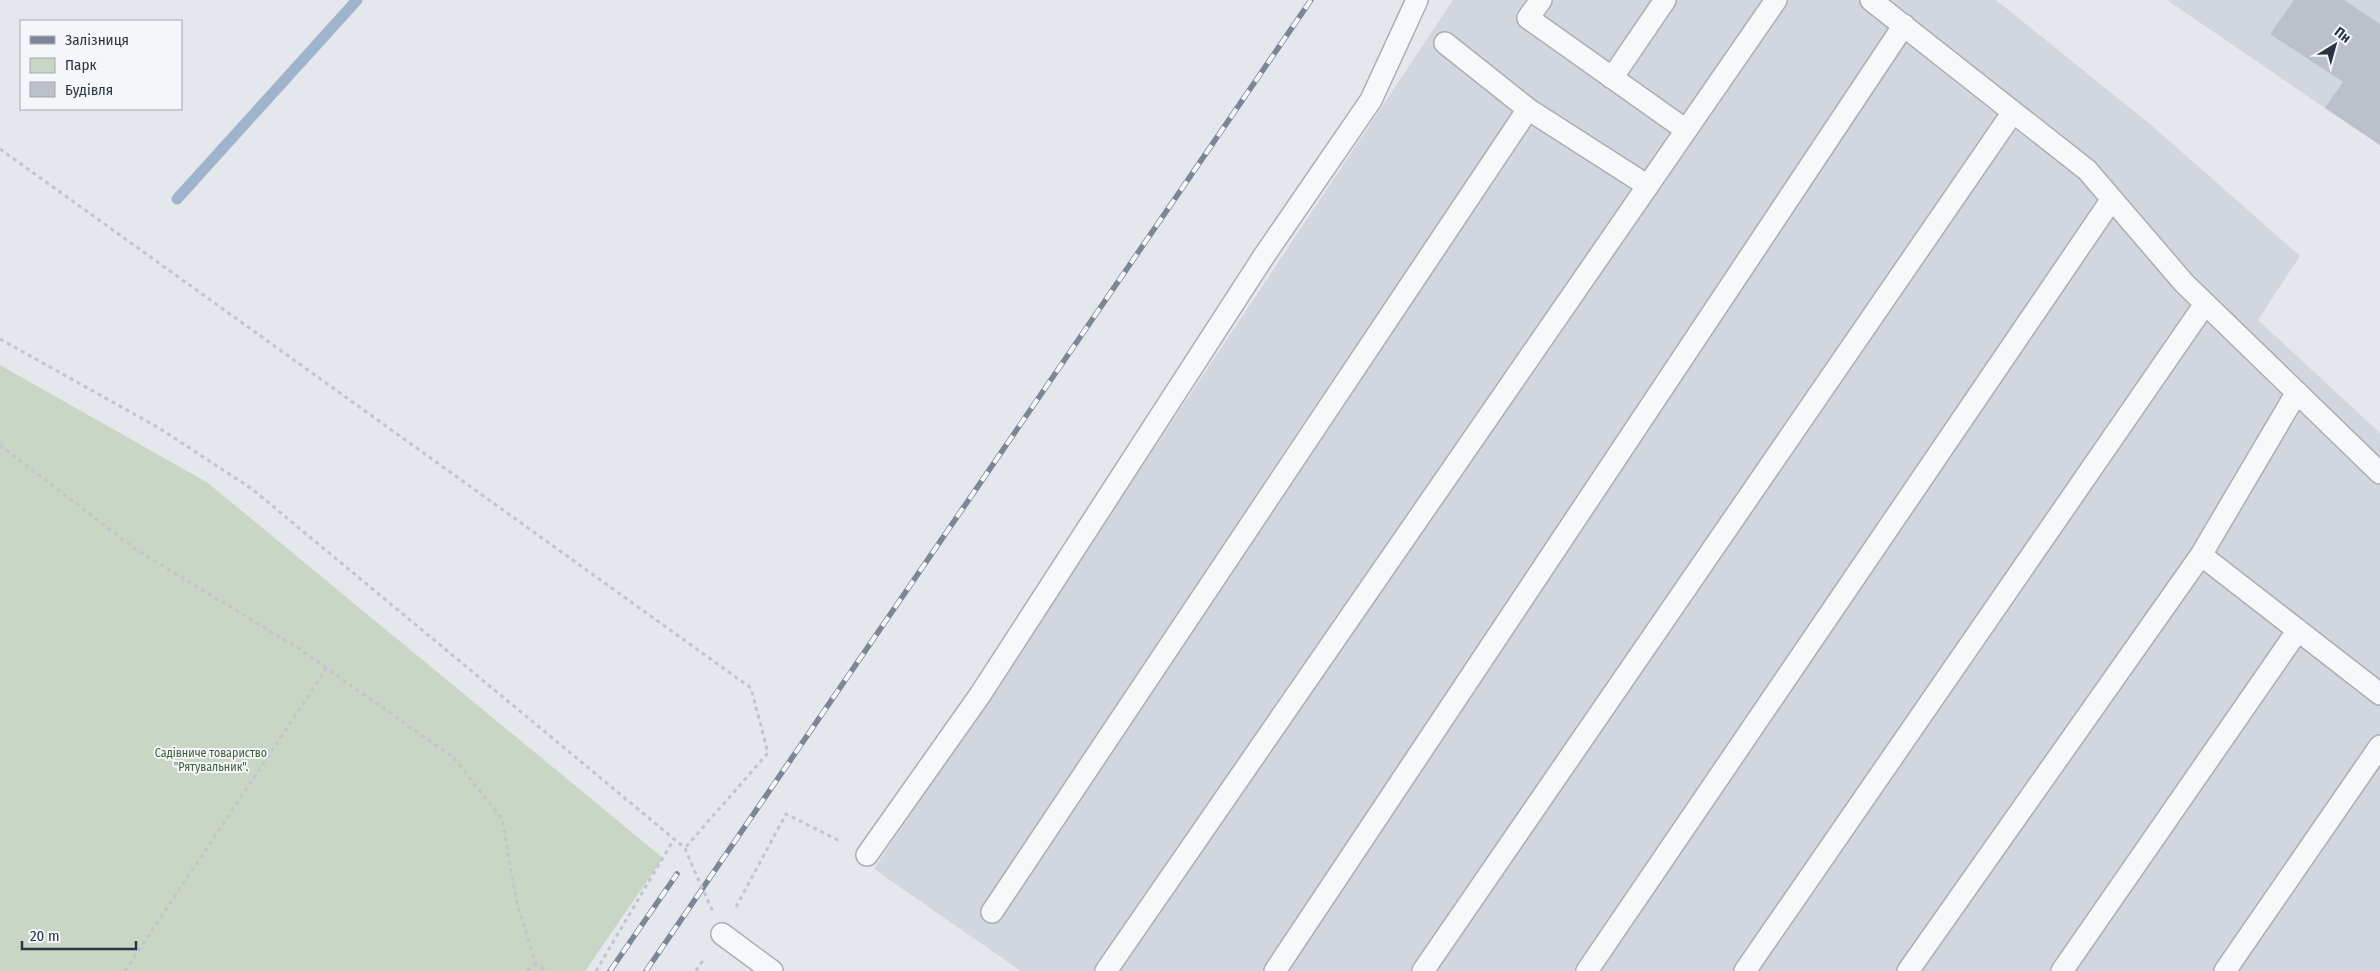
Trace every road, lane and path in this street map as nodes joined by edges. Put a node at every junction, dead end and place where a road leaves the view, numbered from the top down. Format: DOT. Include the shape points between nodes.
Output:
graph roads {
  1 [pos="1418,0"];
  2 [pos="1541,0"];
  3 [pos="1665,0"];
  4 [pos="1776,0"];
  5 [pos="1871,0"];
  6 [pos="1904,26"];
  7 [pos="1445,43"];
  8 [pos="1612,78"];
  9 [pos="1528,109"];
  10 [pos="2013,112"];
  11 [pos="1686,130"];
  12 [pos="0,149"];
  13 [pos="1648,186"];
  14 [pos="2112,199"];
  15 [pos="2206,304"];
  16 [pos="0,339"];
  17 [pos="2297,392"];
  18 [pos="0,445"];
  19 [pos="2380,473"];
  20 [pos="2201,555"];
  21 [pos="2298,630"];
  22 [pos="328,668"];
  23 [pos="2380,694"];
  24 [pos="2380,746"];
  25 [pos="674,839"];
  26 [pos="685,848"];
  27 [pos="867,855"];
  28 [pos="992,912"];
  29 [pos="714,914"];
  30 [pos="722,934"];
  31 [pos="536,964"];
  32 [pos="125,971"];
  33 [pos="527,971"];
  34 [pos="549,971"];
  35 [pos="596,971"];
  36 [pos="772,971"];
  37 [pos="1106,971"];
  38 [pos="1275,971"];
  39 [pos="1423,971"];
  40 [pos="1587,971"];
  41 [pos="1745,971"];
  42 [pos="1908,971"];
  43 [pos="2062,971"];
  44 [pos="2225,971"];
  1 -- 27 [label="lane" via="1371,100 1264,256 980,695"];
  2 -- 8 [label="lane" via="1528,18"];
  3 -- 8 [label="lane"];
  4 -- 11 [label="lane"];
  5 -- 6 [label="lane"];
  6 -- 10 [label="lane"];
  6 -- 38 [label="lane"];
  7 -- 9 [label="lane"];
  8 -- 11 [label="lane"];
  9 -- 13 [label="lane"];
  9 -- 28 [label="lane"];
  10 -- 14 [label="lane" via="2087,170"];
  10 -- 39 [label="lane"];
  11 -- 13 [label="lane"];
  12 -- 26 [label="path" via="751,688 768,753"];
  13 -- 37 [label="lane"];
  14 -- 15 [label="lane"];
  14 -- 40 [label="lane"];
  15 -- 17 [label="lane"];
  15 -- 41 [label="lane"];
  16 -- 25 [label="path" via="159,428 252,489"];
  17 -- 19 [label="lane"];
  17 -- 20 [label="lane"];
  18 -- 22 [label="path" via="135,549"];
  20 -- 21 [label="lane"];
  20 -- 42 [label="lane"];
  21 -- 23 [label="lane"];
  21 -- 43 [label="lane"];
  22 -- 31 [label="path" via="454,758 502,819 517,904"];
  22 -- 32 [label="path"];
  24 -- 44 [label="lane"];
  25 -- 26 [label="path"];
  25 -- 35 [label="path"];
  26 -- 29 [label="path, bridge"];
  27 -- 30 [label="path" via="786,814"];
  30 -- 36 [label="lane"];
  31 -- 33 [label="path"];
  31 -- 34 [label="path"];
}
